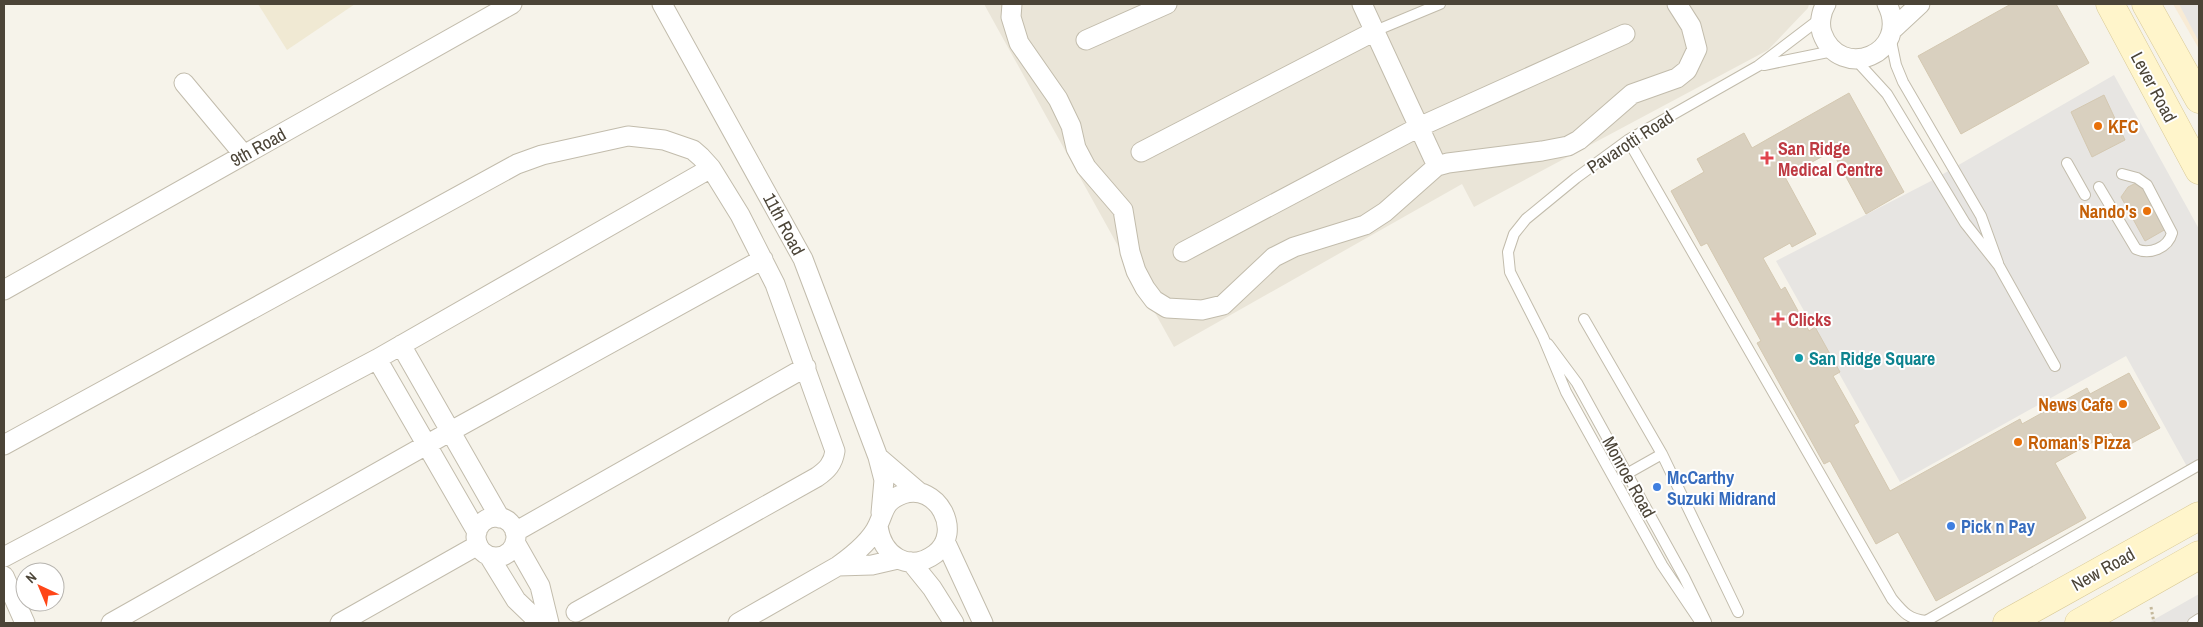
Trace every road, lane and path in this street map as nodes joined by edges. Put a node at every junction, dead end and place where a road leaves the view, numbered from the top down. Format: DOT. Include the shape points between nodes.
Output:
graph roads {
  1 [pos="512,4"];
  2 [pos="662,4"];
  3 [pos="1012,4"];
  4 [pos="1167,4"];
  5 [pos="1362,4"];
  6 [pos="1440,4"];
  7 [pos="1677,4"];
  8 [pos="1888,4"];
  9 [pos="1920,4"];
  10 [pos="2146,4"];
  11 [pos="2110,6"];
  12 [pos="1824,8"];
  13 [pos="1375,31"];
  14 [pos="1891,33"];
  15 [pos="1625,34"];
  16 [pos="1086,40"];
  17 [pos="1833,51"];
  18 [pos="1854,59"];
  19 [pos="1758,66"];
  20 [pos="184,83"];
  21 [pos="2199,99"];
  22 [pos="1419,127"];
  23 [pos="1628,140"];
  24 [pos="1141,152"];
  25 [pos="244,155"];
  26 [pos="2067,163"];
  27 [pos="1437,166"];
  28 [pos="711,168"];
  29 [pos="2199,170"];
  30 [pos="2122,174"];
  31 [pos="2099,187"];
  32 [pos="2085,195"];
  33 [pos="1514,234"];
  34 [pos="1183,252"];
  35 [pos="763,259"];
  36 [pos="1999,266"];
  37 [pos="4,290"];
  38 [pos="1584,319"];
  39 [pos="1543,337"];
  40 [pos="401,345"];
  41 [pos="377,358"];
  42 [pos="806,366"];
  43 [pos="2055,366"];
  44 [pos="451,431"];
  45 [pos="428,444"];
  46 [pos="4,445"];
  47 [pos="1662,454"];
  48 [pos="878,457"];
  49 [pos="2199,465"];
  50 [pos="1627,474"];
  51 [pos="1614,481"];
  52 [pos="920,493"];
  53 [pos="2199,516"];
  54 [pos="500,518"];
  55 [pos="879,519"];
  56 [pos="515,537"];
  57 [pos="945,541"];
  58 [pos="481,544"];
  59 [pos="2199,555"];
  60 [pos="4,557"];
  61 [pos="905,561"];
  62 [pos="838,566"];
  63 [pos="4,576"];
  64 [pos="576,612"];
  65 [pos="1738,612"];
  66 [pos="2199,619"];
  67 [pos="25,623"];
  68 [pos="111,623"];
  69 [pos="340,623"];
  70 [pos="540,623"];
  71 [pos="549,623"];
  72 [pos="738,623"];
  73 [pos="954,623"];
  74 [pos="983,623"];
  75 [pos="1701,623"];
  76 [pos="1706,623"];
  77 [pos="2007,623"];
  78 [pos="2079,623"];
  79 [pos="2192,623"];
  1 -- 25 [label="street, 9th Road"];
  2 -- 48 [label="street, 11th Road" via="803,259"];
  3 -- 27 [label="street" via="1012,23 1019,43 1058,99 1086,167 1123,210 1130,252 1144,288 1167,308 1202,310 1223,305 1274,257 1294,247 1365,225 1385,212"];
  4 -- 16 [label="street"];
  5 -- 13 [label="street"];
  6 -- 13 [label="lane"];
  7 -- 27 [label="street" via="1691,26 1697,49 1688,70 1677,78 1632,94 1568,146"];
  8 -- 14 [label="street" via="1893,20"];
  9 -- 14 [label="street"];
  10 -- 21 [label="main road, Lever Road"];
  11 -- 29 [label="main road, Lever Road"];
  12 -- 17 [label="street" via="1821,30"];
  12 -- 19 [label="lane, Pavarotti Road"];
  13 -- 22 [label="street"];
  13 -- 24 [label="street"];
  14 -- 18 [label="street" via="1885,46 1876,53"];
  14 -- 36 [label="lane" via="1896,65 1906,89 1981,216"];
  15 -- 22 [label="street"];
  17 -- 18 [label="street"];
  17 -- 19 [label="lane, Pavarotti Road"];
  18 -- 36 [label="lane" via="1887,94 1965,223"];
  19 -- 23 [label="lane, Pavarotti Road"];
  20 -- 25 [label="street"];
  22 -- 27 [label="street"];
  22 -- 34 [label="street"];
  23 -- 33 [label="lane, Pavarotti Road" via="1542,204"];
  23 -- 49 [label="lane" via="1892,599 1905,615 1926,621"];
  25 -- 37 [label="street, 9th Road"];
  26 -- 32 [label="lane"];
  28 -- 35 [label="street"];
  28 -- 40 [label="street"];
  28 -- 46 [label="street" via="693,150 642,136 628,136 542,155 518,164"];
  30 -- 31 [label="lane" via="2138,178 2147,185 2172,233 2158,249 2148,252 2136,249"];
  33 -- 39 [label="lane, Monroe Road" via="1508,252 1510,272"];
  35 -- 42 [label="street"];
  35 -- 44 [label="street"];
  36 -- 43 [label="lane"];
  38 -- 47 [label="lane"];
  39 -- 50 [label="lane, Monroe Road" via="1577,383"];
  39 -- 51 [label="lane, Monroe Road" via="1566,392"];
  40 -- 41 [label="street"];
  40 -- 44 [label="street"];
  41 -- 45 [label="street"];
  41 -- 60 [label="street"];
  42 -- 56 [label="street"];
  42 -- 64 [label="street" via="835,452 833,462 826,470"];
  44 -- 45 [label="street"];
  44 -- 54 [label="street"];
  45 -- 58 [label="street"];
  45 -- 68 [label="street"];
  47 -- 50 [label="lane"];
  47 -- 65 [label="lane"];
  48 -- 52 [label="street, 11th Road"];
  48 -- 55 [label="street, 11th Road" via="884,480"];
  50 -- 51 [label="lane"];
  50 -- 76 [label="lane, Monroe Road" via="1684,576"];
  51 -- 75 [label="lane, Monroe Road" via="1662,565"];
  52 -- 55 [label="street" via="904,494 890,500"];
  52 -- 57 [label="street" via="934,499 944,511 948,526"];
  53 -- 77 [label="main road, New Road"];
  54 -- 56 [label="street" via="509,523"];
  54 -- 58 [label="street" via="488,519"];
  55 -- 61 [label="street" via="883,545"];
  55 -- 62 [label="street" via="850,558"];
  56 -- 58 [label="street" via="505,554"];
  56 -- 71 [label="street" via="540,586"];
  57 -- 61 [label="street" via="937,553 925,560"];
  57 -- 74 [label="street"];
  58 -- 69 [label="street"];
  58 -- 70 [label="street" via="516,600"];
  59 -- 78 [label="main road, New Road"];
  61 -- 62 [label="street"];
  61 -- 73 [label="street" via="932,588"];
  62 -- 72 [label="street"];
  63 -- 67 [label="street"];
  66 -- 79 [label="lane"];
}
